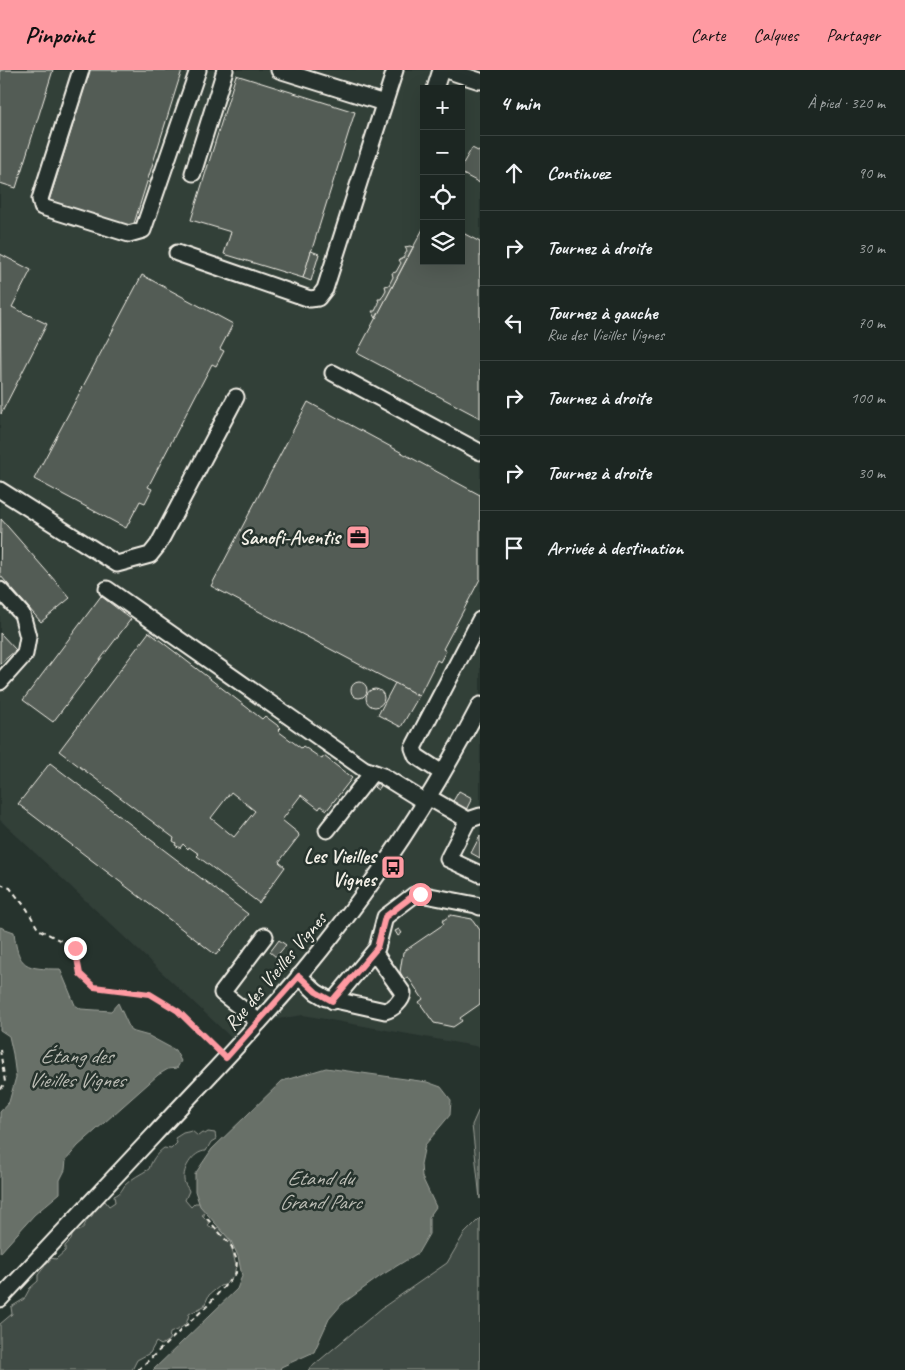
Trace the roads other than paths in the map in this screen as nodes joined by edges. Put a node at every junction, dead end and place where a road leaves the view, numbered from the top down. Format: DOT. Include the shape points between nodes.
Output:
graph roads {
  1 [pos="82,70"];
  2 [pos="198,70"];
  3 [pos="225,70"];
  4 [pos="279,70"];
  5 [pos="395,70"];
  6 [pos="441,70"];
  7 [pos="446,70"];
  8 [pos="480,81"];
  9 [pos="436,85"];
  10 [pos="384,103"];
  11 [pos="193,173"];
  12 [pos="177,253"];
  13 [pos="333,373"];
  14 [pos="236,397"];
  15 [pos="480,452"];
  16 [pos="0,490"];
  17 [pos="107,589"];
  18 [pos="0,590"];
  19 [pos="480,620"];
  20 [pos="0,682"];
  21 [pos="480,705"];
  22 [pos="372,773"];
  23 [pos="442,773"];
  24 [pos="426,799"];
  25 [pos="474,818"];
  26 [pos="327,830"];
  27 [pos="480,874"];
  28 [pos="480,907"];
  29 [pos="265,936"];
  30 [pos="374,952"];
  31 [pos="299,976"];
  32 [pos="332,1001"];
  33 [pos="259,1022"];
  34 [pos="0,1299"];
  1 -- 2 [label="street" via="40,199 42,207 129,234 143,230"];
  3 -- 11 [label="street"];
  4 -- 10 [label="street"];
  5 -- 10 [label="street"];
  6 -- 9 [label="street"];
  7 -- 8 [label="street"];
  10 -- 12 [label="street" via="325,289 318,298 310,299"];
  13 -- 15 [label="street"];
  14 -- 16 [label="street" via="150,555 117,564"];
  17 -- 22 [label="street"];
  18 -- 20 [label="street" via="22,614 28,637 25,654"];
  19 -- 23 [label="street" via="413,748 416,756"];
  21 -- 23 [label="street, Rue des Vieilles Vignes"];
  22 -- 24 [label="street"];
  22 -- 26 [label="street"];
  23 -- 24 [label="street, Rue des Vieilles Vignes"];
  24 -- 25 [label="street"];
  24 -- 31 [label="street, Rue des Vieilles Vignes" via="360,898"];
  25 -- 27 [label="street" via="448,859"];
  28 -- 30 [label="street" via="414,895 385,917"];
  29 -- 33 [label="street" via="222,993"];
  30 -- 32 [label="street"];
  30 -- 32 [label="street" via="403,993 401,1000 385,1011"];
  31 -- 32 [label="street"];
  31 -- 33 [label="street, Rue des Vieilles Vignes"];
  33 -- 34 [label="street, Rue des Vieilles Vignes"];
}
